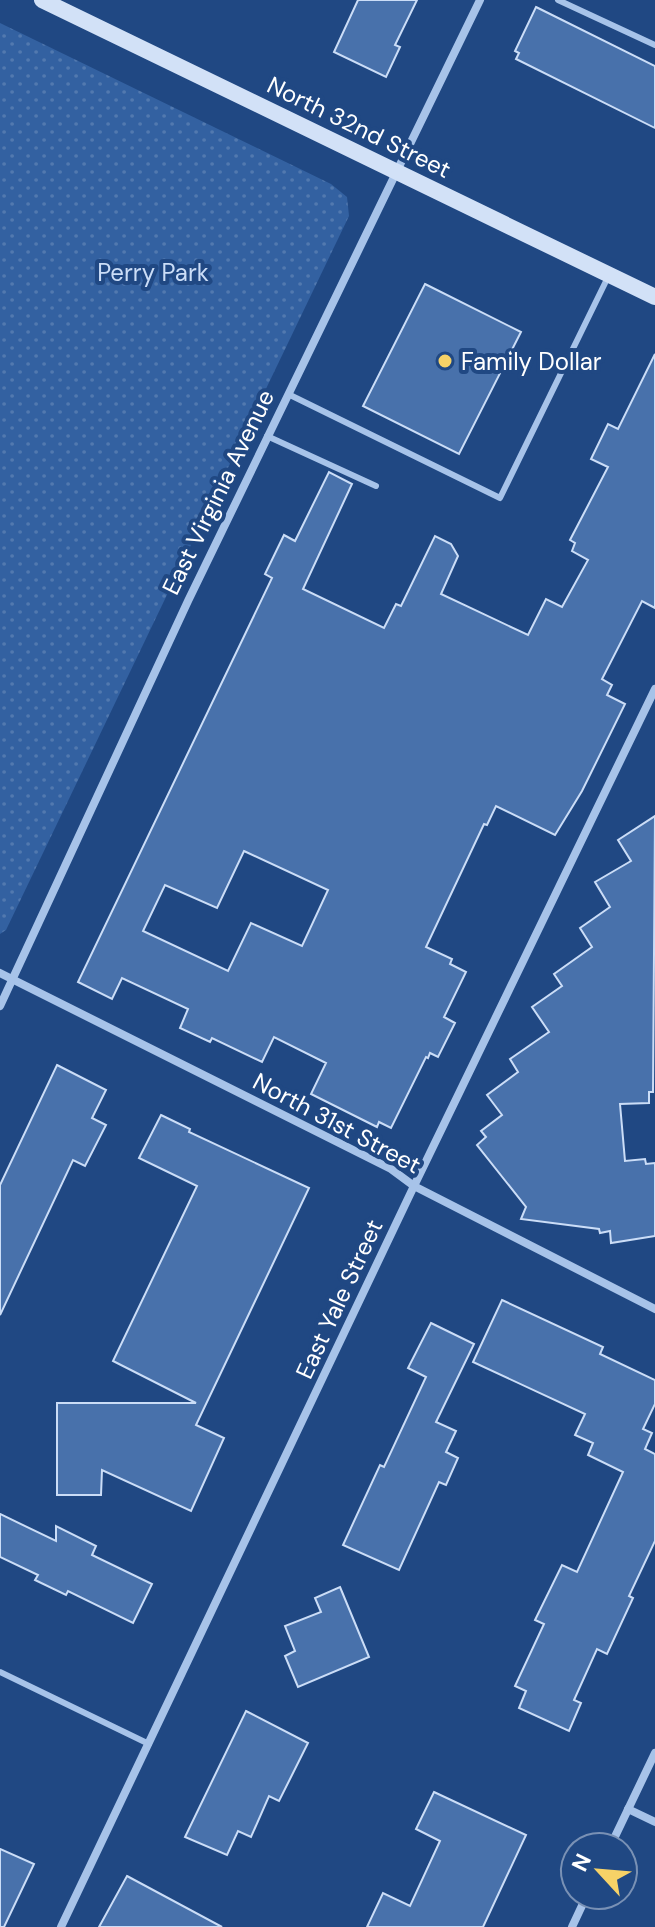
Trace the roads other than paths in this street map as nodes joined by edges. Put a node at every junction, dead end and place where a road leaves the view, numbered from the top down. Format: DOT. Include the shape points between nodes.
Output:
graph roads {
  1 [pos="42,0"];
  2 [pos="480,0"];
  3 [pos="558,0"];
  4 [pos="655,45"];
  5 [pos="396,171"];
  6 [pos="609,275"];
  7 [pos="655,297"];
  8 [pos="288,394"];
  9 [pos="267,436"];
  10 [pos="376,486"];
  11 [pos="655,689"];
  12 [pos="0,973"];
  13 [pos="12,979"];
  14 [pos="0,1006"];
  15 [pos="414,1186"];
  16 [pos="655,1309"];
  17 [pos="0,1672"];
  18 [pos="149,1744"];
  19 [pos="655,1753"];
  20 [pos="628,1809"];
  21 [pos="655,1822"];
  22 [pos="618,1831"];
  23 [pos="61,1927"];
  1 -- 5 [label="main road, North 32nd Street"];
  2 -- 5 [label="street, East Virginia Avenue"];
  3 -- 4 [label="lane"];
  5 -- 6 [label="main road, North 32nd Street"];
  5 -- 8 [label="street, East Virginia Avenue"];
  6 -- 7 [label="main road, North 32nd Street"];
  6 -- 8 [label="lane" via="500,498"];
  8 -- 9 [label="street, East Virginia Avenue"];
  9 -- 10 [label="lane"];
  9 -- 13 [label="street, East Virginia Avenue"];
  11 -- 15 [label="street, East Yale Street"];
  12 -- 13 [label="street, North 31st Street"];
  13 -- 14 [label="street, East Virginia Avenue"];
  13 -- 15 [label="street, North 31st Street" via="391,1169"];
  15 -- 16 [label="street, North 31st Street"];
  15 -- 18 [label="street, East Yale Street"];
  17 -- 18 [label="lane"];
  18 -- 23 [label="street, East Yale Street"];
  19 -- 20 [label="street"];
  20 -- 21 [label="street"];
  20 -- 22 [label="street"];
}
